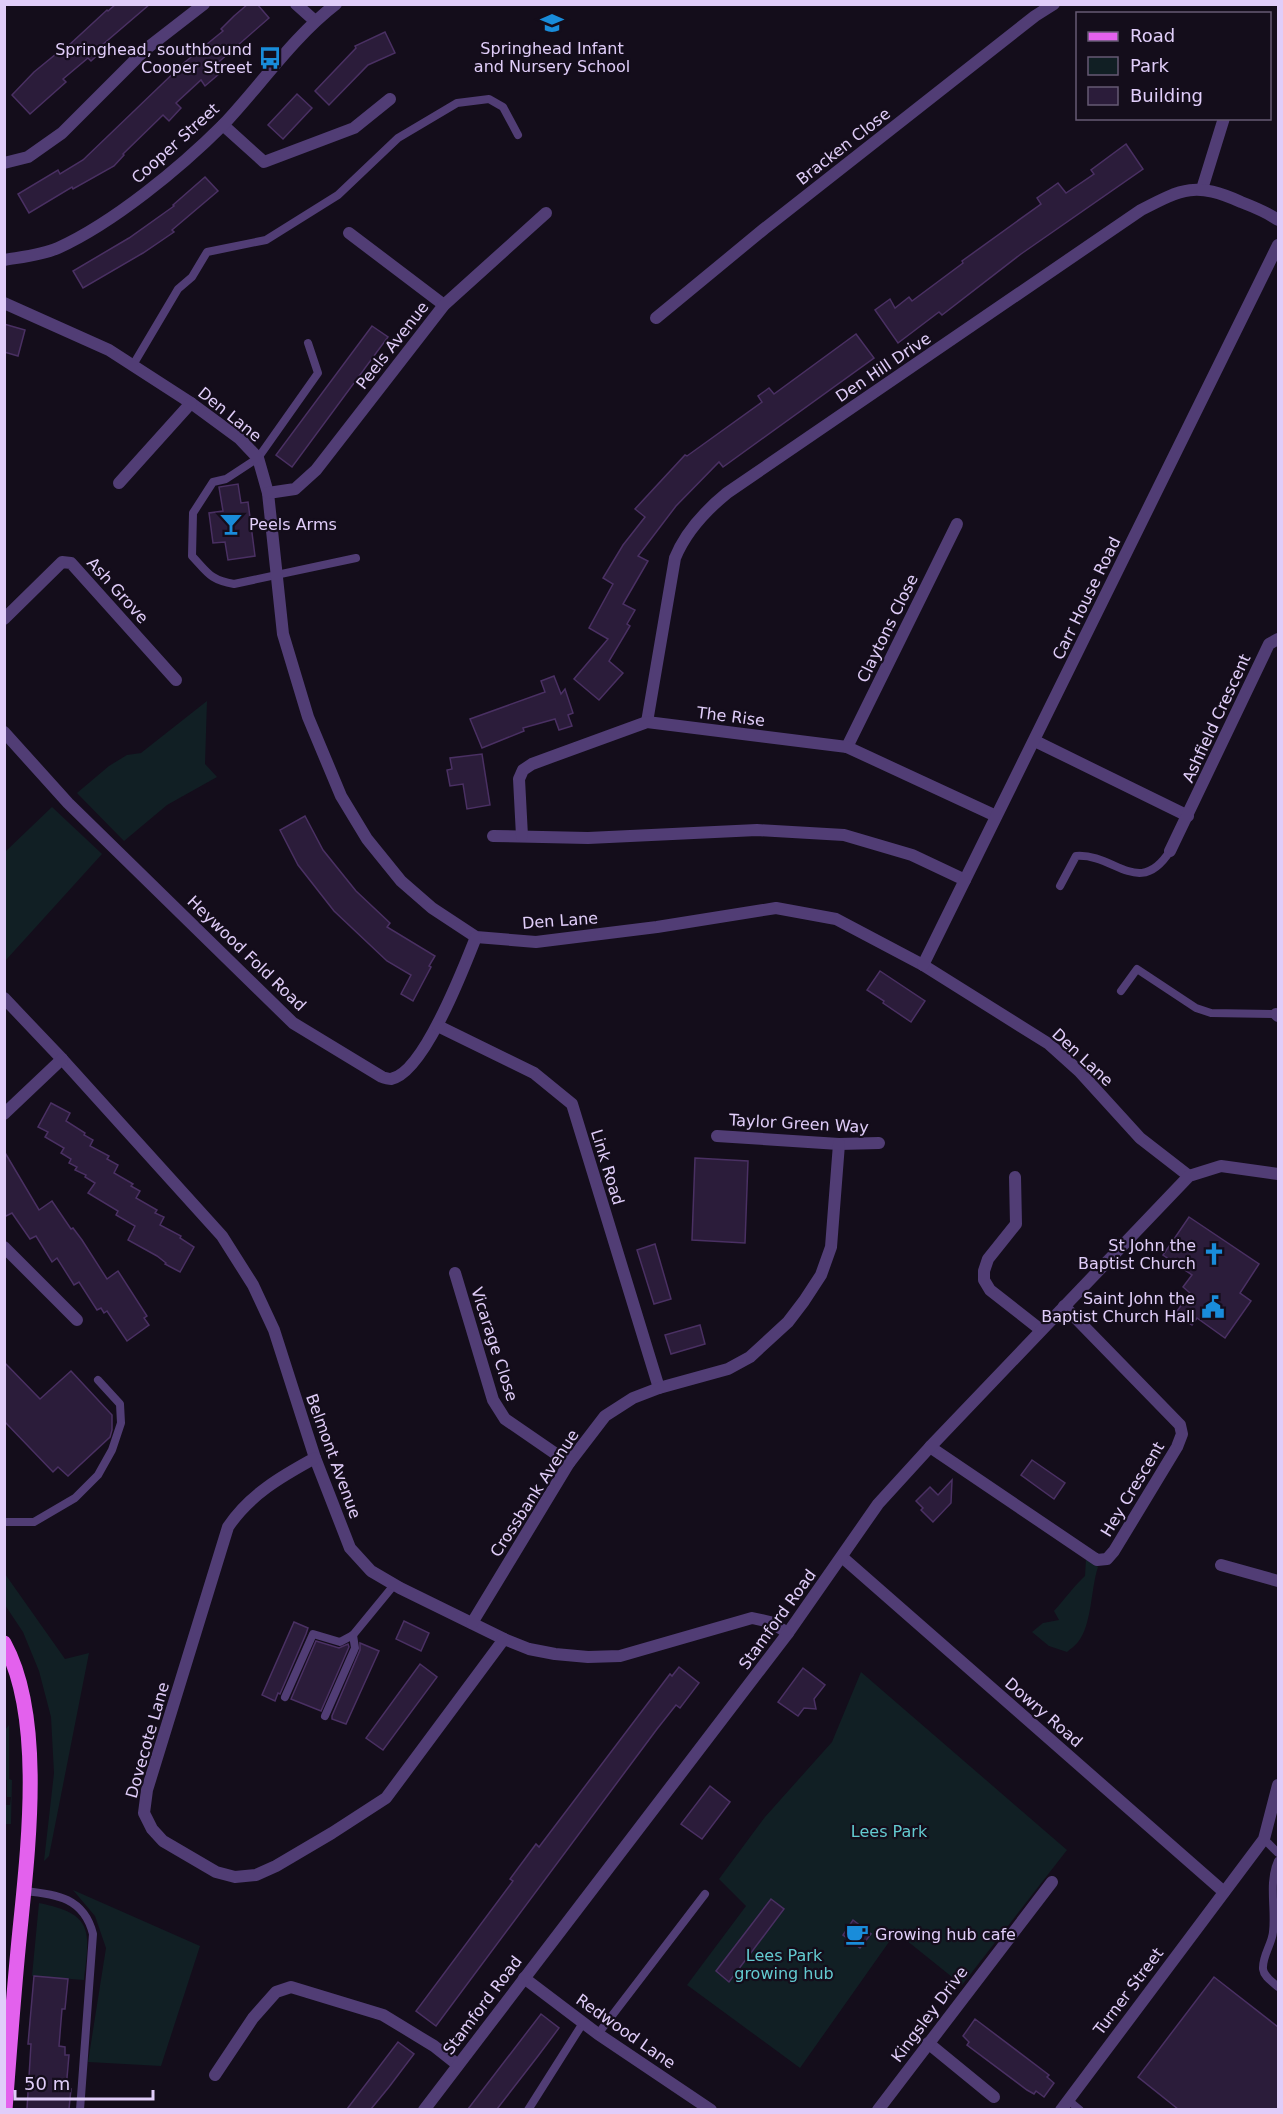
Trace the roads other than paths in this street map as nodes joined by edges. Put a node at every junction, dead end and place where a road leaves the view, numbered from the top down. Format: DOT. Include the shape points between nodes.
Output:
graph roads {
  1 [pos="204,4"];
  2 [pos="296,4"];
  3 [pos="336,4"];
  4 [pos="1054,4"];
  5 [pos="315,21"];
  6 [pos="390,99"];
  7 [pos="1223,120"];
  8 [pos="223,125"];
  9 [pos="518,135"];
  10 [pos="4,163"];
  11 [pos="1202,189"];
  12 [pos="546,213"];
  13 [pos="1278,220"];
  14 [pos="349,233"];
  15 [pos="1278,245"];
  16 [pos="4,260"];
  17 [pos="4,303"];
  18 [pos="444,305"];
  19 [pos="656,318"];
  20 [pos="308,343"];
  21 [pos="133,365"];
  22 [pos="191,403"];
  23 [pos="258,458"];
  24 [pos="119,483"];
  25 [pos="268,492"];
  26 [pos="957,524"];
  27 [pos="356,558"];
  28 [pos="277,576"];
  29 [pos="4,619"];
  30 [pos="1278,639"];
  31 [pos="176,680"];
  32 [pos="647,722"];
  33 [pos="4,732"];
  34 [pos="1035,741"];
  35 [pos="847,747"];
  36 [pos="996,816"];
  37 [pos="1188,816"];
  38 [pos="493,836"];
  39 [pos="522,836"];
  40 [pos="1170,851"];
  41 [pos="965,880"];
  42 [pos="1060,886"];
  43 [pos="476,938"];
  44 [pos="923,965"];
  45 [pos="1121,991"];
  46 [pos="4,998"];
  47 [pos="1277,1015"];
  48 [pos="438,1026"];
  49 [pos="63,1059"];
  50 [pos="4,1114"];
  51 [pos="717,1136"];
  52 [pos="879,1143"];
  53 [pos="839,1144"];
  54 [pos="1278,1174"];
  55 [pos="1189,1176"];
  56 [pos="1015,1177"];
  57 [pos="4,1247"];
  58 [pos="455,1273"];
  59 [pos="1065,1305"];
  60 [pos="77,1320"];
  61 [pos="1041,1330"];
  62 [pos="99,1380"];
  63 [pos="659,1388"];
  64 [pos="930,1447"];
  65 [pos="315,1458"];
  66 [pos="569,1463"];
  67 [pos="4,1522"];
  68 [pos="842,1557"];
  69 [pos="1221,1565"];
  70 [pos="1278,1581"];
  71 [pos="394,1585"];
  72 [pos="472,1623"];
  73 [pos="788,1633"];
  74 [pos="353,1635"];
  75 [pos="504,1639"];
  76 [pos="4,1643"];
  77 [pos="285,1697"];
  78 [pos="326,1716"];
  79 [pos="1278,1785"];
  80 [pos="1264,1839"];
  81 [pos="1278,1853"];
  82 [pos="1278,1861"];
  83 [pos="1052,1882"];
  84 [pos="24,1891"];
  85 [pos="1224,1892"];
  86 [pos="705,1894"];
  87 [pos="524,1978"];
  88 [pos="1278,1986"];
  89 [pos="584,2023"];
  90 [pos="8,2026"];
  91 [pos="598,2034"];
  92 [pos="928,2043"];
  93 [pos="458,2065"];
  94 [pos="215,2075"];
  95 [pos="994,2097"];
  96 [pos="1064,2105"];
  97 [pos="5,2109"];
  98 [pos="80,2109"];
  99 [pos="424,2109"];
  100 [pos="528,2109"];
  101 [pos="711,2109"];
  102 [pos="878,2109"];
  103 [pos="1080,2109"];
  1 -- 10 [label="street" via="146,49 62,133 28,158"];
  2 -- 5 [label="street"];
  3 -- 5 [label="street, Cooper Street"];
  4 -- 19 [label="street, Bracken Close"];
  5 -- 8 [label="street, Cooper Street"];
  6 -- 8 [label="street" via="354,128 264,162"];
  7 -- 11 [label="street"];
  8 -- 16 [label="street, Cooper Street" via="163,179 110,218 57,249"];
  9 -- 21 [label="lane" via="503,107 489,99 457,102 398,138 338,195 266,240 207,252 192,277 178,289"];
  11 -- 13 [label="street, Den Hill Drive" via="1218,192"];
  11 -- 32 [label="street, Den Hill Drive" via="1174,195 1141,210 709,508 682,542 675,558"];
  12 -- 18 [label="street, Peels Avenue"];
  14 -- 18 [label="street"];
  15 -- 34 [label="street, Carr House Road"];
  17 -- 21 [label="street, Den Lane" via="109,350"];
  18 -- 25 [label="street, Peels Avenue" via="316,470 295,489"];
  20 -- 23 [label="lane" via="318,373"];
  21 -- 22 [label="street, Den Lane"];
  22 -- 23 [label="street, Den Lane"];
  22 -- 24 [label="street"];
  23 -- 25 [label="street, Den Lane"];
  23 -- 28 [label="lane" via="226,479 213,482 193,513 192,556 218,582 234,584"];
  25 -- 28 [label="street, Den Lane"];
  26 -- 35 [label="street, Claytons Close"];
  27 -- 28 [label="lane"];
  28 -- 43 [label="street, Den Lane" via="283,634 308,717 341,796 401,881"];
  29 -- 31 [label="street, Ash Grove" via="62,562 71,563"];
  30 -- 37 [label="street, Ashfield Crescent" via="1269,644"];
  32 -- 35 [label="street, The Rise"];
  32 -- 39 [label="street, The Rise" via="523,770 519,779"];
  33 -- 48 [label="street, Heywood Fold Road" via="68,803 293,1023 391,1079 401,1074"];
  34 -- 36 [label="street, Carr House Road"];
  34 -- 37 [label="street"];
  35 -- 36 [label="street, The Rise"];
  36 -- 41 [label="street, Carr House Road"];
  37 -- 40 [label="street, Ashfield Crescent"];
  38 -- 39 [label="street"];
  39 -- 41 [label="street" via="588,838 757,830 844,835 912,855"];
  40 -- 42 [label="lane" via="1161,866 1147,873 1131,872 1089,855 1076,856"];
  41 -- 44 [label="street, Carr House Road"];
  43 -- 44 [label="street, Den Lane" via="536,942 776,908 836,919"];
  43 -- 48 [label="street, Heywood Fold Road"];
  44 -- 55 [label="street, Den Lane" via="1049,1044 1140,1138"];
  45 -- 47 [label="lane" via="1137,969 1196,1008 1211,1013"];
  46 -- 49 [label="street, Belmont Avenue"];
  48 -- 63 [label="street, Link Road" via="534,1073 572,1104"];
  49 -- 50 [label="street"];
  49 -- 65 [label="street, Belmont Avenue" via="222,1236 253,1285 274,1330"];
  51 -- 53 [label="street, Taylor Green Way"];
  52 -- 53 [label="street, Taylor Green Way"];
  53 -- 63 [label="street, Crossbank Avenue" via="831,1246 821,1275 804,1301 788,1322 750,1357 728,1370"];
  54 -- 55 [label="street" via="1221,1166"];
  55 -- 59 [label="street, Stamford Road"];
  56 -- 61 [label="street" via="1016,1224 988,1259 984,1280 990,1290"];
  57 -- 60 [label="street"];
  58 -- 66 [label="street, Vicarage Close" via="498,1411"];
  59 -- 61 [label="street, Stamford Road"];
  59 -- 64 [label="street, Hey Crescent" via="1180,1425 1182,1434 1107,1559 1097,1560"];
  61 -- 64 [label="street, Stamford Road"];
  62 -- 67 [label="lane" via="120,1404 121,1423 98,1474 75,1498 34,1522"];
  63 -- 66 [label="street, Crossbank Avenue" via="609,1412"];
  64 -- 68 [label="street, Stamford Road" via="878,1504"];
  65 -- 71 [label="street, Belmont Avenue" via="350,1548 370,1571"];
  65 -- 75 [label="street, Dovecote Lane" via="276,1480 239,1510 228,1527 147,1790 144,1814 163,1841 216,1872 235,1877 256,1875 323,1839 386,1798"];
  66 -- 72 [label="street, Crossbank Avenue"];
  68 -- 73 [label="street, Stamford Road"];
  68 -- 85 [label="street, Dowry Road"];
  69 -- 70 [label="street"];
  71 -- 72 [label="street, Belmont Avenue"];
  71 -- 74 [label="lane"];
  72 -- 75 [label="street, Belmont Avenue"];
  73 -- 75 [label="street, Belmont Avenue" via="770,1622 752,1618 620,1656 588,1657 529,1649"];
  73 -- 87 [label="street, Stamford Road"];
  74 -- 77 [label="lane" via="340,1642 313,1634"];
  74 -- 78 [label="lane" via="355,1648"];
  76 -- 84 [label="main road" via="23,1698 28,1734 30,1816"];
  79 -- 80 [label="street"];
  80 -- 81 [label="lane"];
  80 -- 85 [label="street, Turner Street"];
  82 -- 88 [label="lane" via="1273,1872 1274,1934 1263,1970"];
  83 -- 92 [label="street, Kingsley Drive"];
  84 -- 90 [label="main road"];
  84 -- 98 [label="lane" via="55,1895 77,1904 90,1919 93,1934"];
  85 -- 96 [label="street, Turner Street"];
  86 -- 91 [label="lane"];
  87 -- 89 [label="street, Redwood Lane"];
  87 -- 93 [label="street, Stamford Road"];
  89 -- 91 [label="street, Redwood Lane"];
  89 -- 100 [label="lane"];
  90 -- 97 [label="main road"];
  91 -- 101 [label="street, Redwood Lane"];
  92 -- 95 [label="street"];
  92 -- 102 [label="street, Kingsley Drive"];
  93 -- 94 [label="street" via="383,2015 291,1987 276,1992 253,2018"];
  93 -- 99 [label="street, Stamford Road"];
  96 -- 103 [label="lane"];
}
